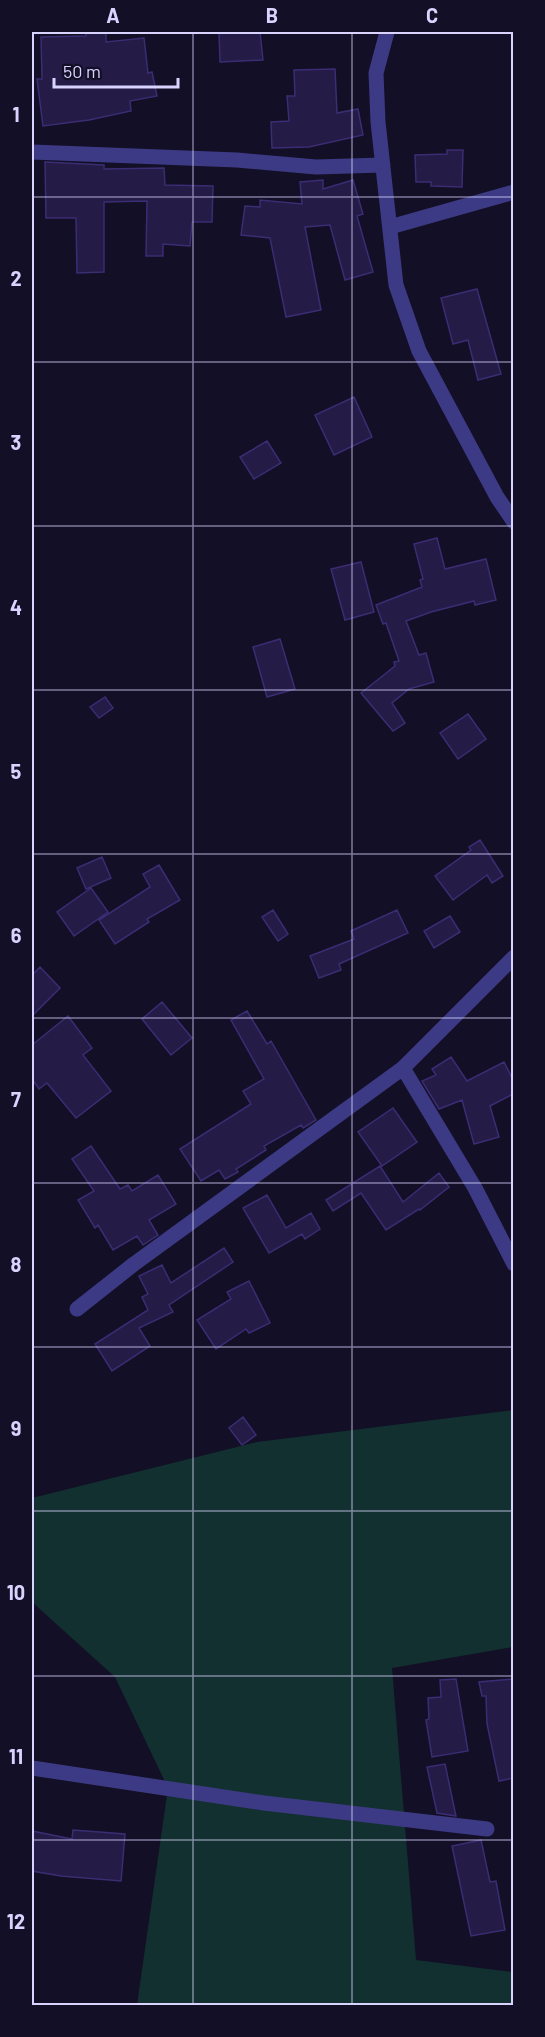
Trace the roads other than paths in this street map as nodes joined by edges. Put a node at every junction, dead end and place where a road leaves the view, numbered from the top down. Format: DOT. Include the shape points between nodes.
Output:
graph roads {
  1 [pos="387,32"];
  2 [pos="32,152"];
  3 [pos="382,165"];
  4 [pos="513,192"];
  5 [pos="390,227"];
  6 [pos="513,522"];
  7 [pos="513,957"];
  8 [pos="403,1068"];
  9 [pos="513,1264"];
  10 [pos="77,1309"];
  11 [pos="32,1768"];
  12 [pos="487,1829"];
  1 -- 3 [label="street" via="376,73"];
  2 -- 3 [label="street" via="316,167"];
  3 -- 5 [label="street"];
  4 -- 5 [label="street"];
  5 -- 6 [label="street" via="396,285 419,351"];
  7 -- 8 [label="street"];
  8 -- 9 [label="street" via="475,1188"];
  8 -- 10 [label="street"];
  11 -- 12 [label="street" via="264,1803"];
}
